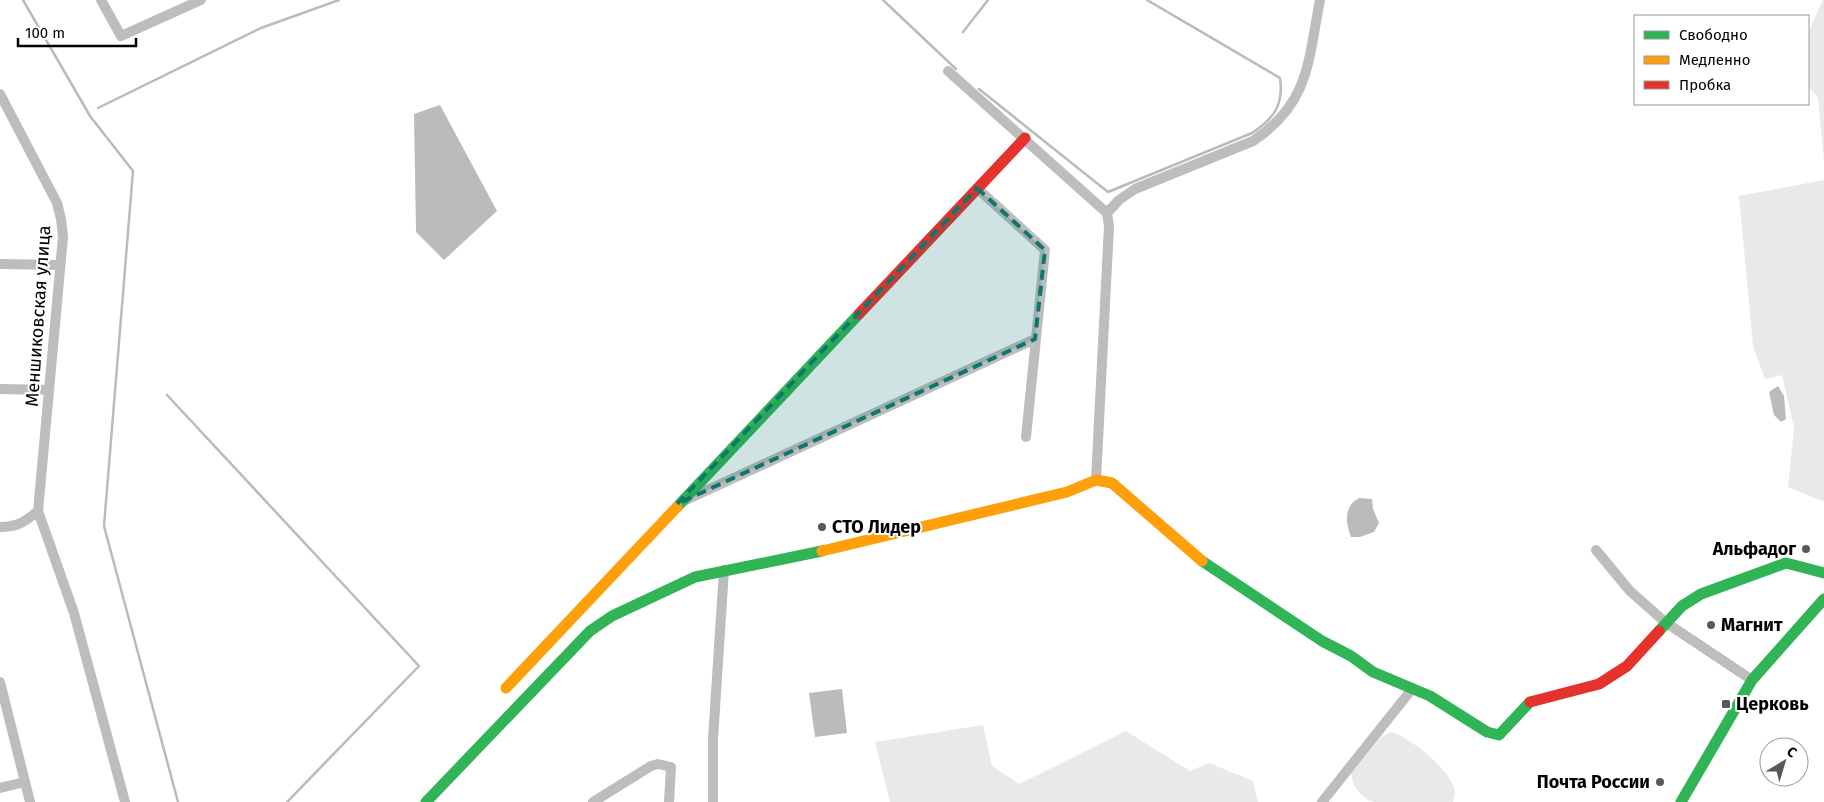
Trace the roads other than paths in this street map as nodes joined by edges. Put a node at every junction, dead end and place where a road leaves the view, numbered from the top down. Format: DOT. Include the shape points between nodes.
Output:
graph roads {
  1 [pos="101,0"];
  2 [pos="201,0"];
  3 [pos="1320,0"];
  4 [pos="948,71"];
  5 [pos="0,94"];
  6 [pos="1025,138"];
  7 [pos="977,188"];
  8 [pos="1107,213"];
  9 [pos="0,264"];
  10 [pos="60,265"];
  11 [pos="1035,339"];
  12 [pos="0,389"];
  13 [pos="49,390"];
  14 [pos="1026,437"];
  15 [pos="1096,480"];
  16 [pos="677,504"];
  17 [pos="38,511"];
  18 [pos="0,526"];
  19 [pos="1596,550"];
  20 [pos="724,570"];
  21 [pos="1824,573"];
  22 [pos="1824,599"];
  23 [pos="1664,621"];
  24 [pos="1752,680"];
  25 [pos="0,685"];
  26 [pos="506,688"];
  27 [pos="1412,689"];
  28 [pos="25,782"];
  29 [pos="0,788"];
  30 [pos="30,802"];
  31 [pos="126,802"];
  32 [pos="426,802"];
  33 [pos="593,802"];
  34 [pos="669,802"];
  35 [pos="713,802"];
  36 [pos="1322,802"];
  37 [pos="1681,802"];
  1 -- 2 [label="street" via="121,36"];
  3 -- 8 [label="street" via="1306,76 1292,106 1270,130 1253,141 1135,189"];
  4 -- 6 [label="street"];
  5 -- 10 [label="street, Меншиковская улица" via="57,203 63,237"];
  6 -- 7 [label="street"];
  6 -- 8 [label="street"];
  7 -- 11 [label="street" via="1045,250"];
  7 -- 16 [label="street"];
  8 -- 15 [label="street" via="1109,226"];
  9 -- 10 [label="street"];
  10 -- 13 [label="street, Меншиковская улица"];
  11 -- 14 [label="street"];
  11 -- 16 [label="street"];
  12 -- 13 [label="street"];
  13 -- 17 [label="street, Меншиковская улица"];
  15 -- 20 [label="street" via="1067,492 897,534"];
  15 -- 27 [label="street" via="1112,483 1199,559 1249,594 1373,672"];
  16 -- 26 [label="street"];
  17 -- 18 [label="street" via="14,527"];
  17 -- 31 [label="street" via="74,613"];
  19 -- 23 [label="street" via="1630,591"];
  20 -- 32 [label="street" via="695,577 612,616 590,631"];
  20 -- 35 [label="street" via="713,738"];
  21 -- 23 [label="street" via="1786,563 1701,594"];
  22 -- 24 [label="street"];
  23 -- 24 [label="street"];
  23 -- 27 [label="street" via="1627,666 1599,684 1532,700 1499,735 1487,732 1430,696"];
  24 -- 37 [label="street"];
  25 -- 28 [label="street"];
  27 -- 36 [label="street"];
  28 -- 29 [label="street"];
  28 -- 30 [label="street"];
  33 -- 34 [label="street" via="658,764 671,767"];
}
